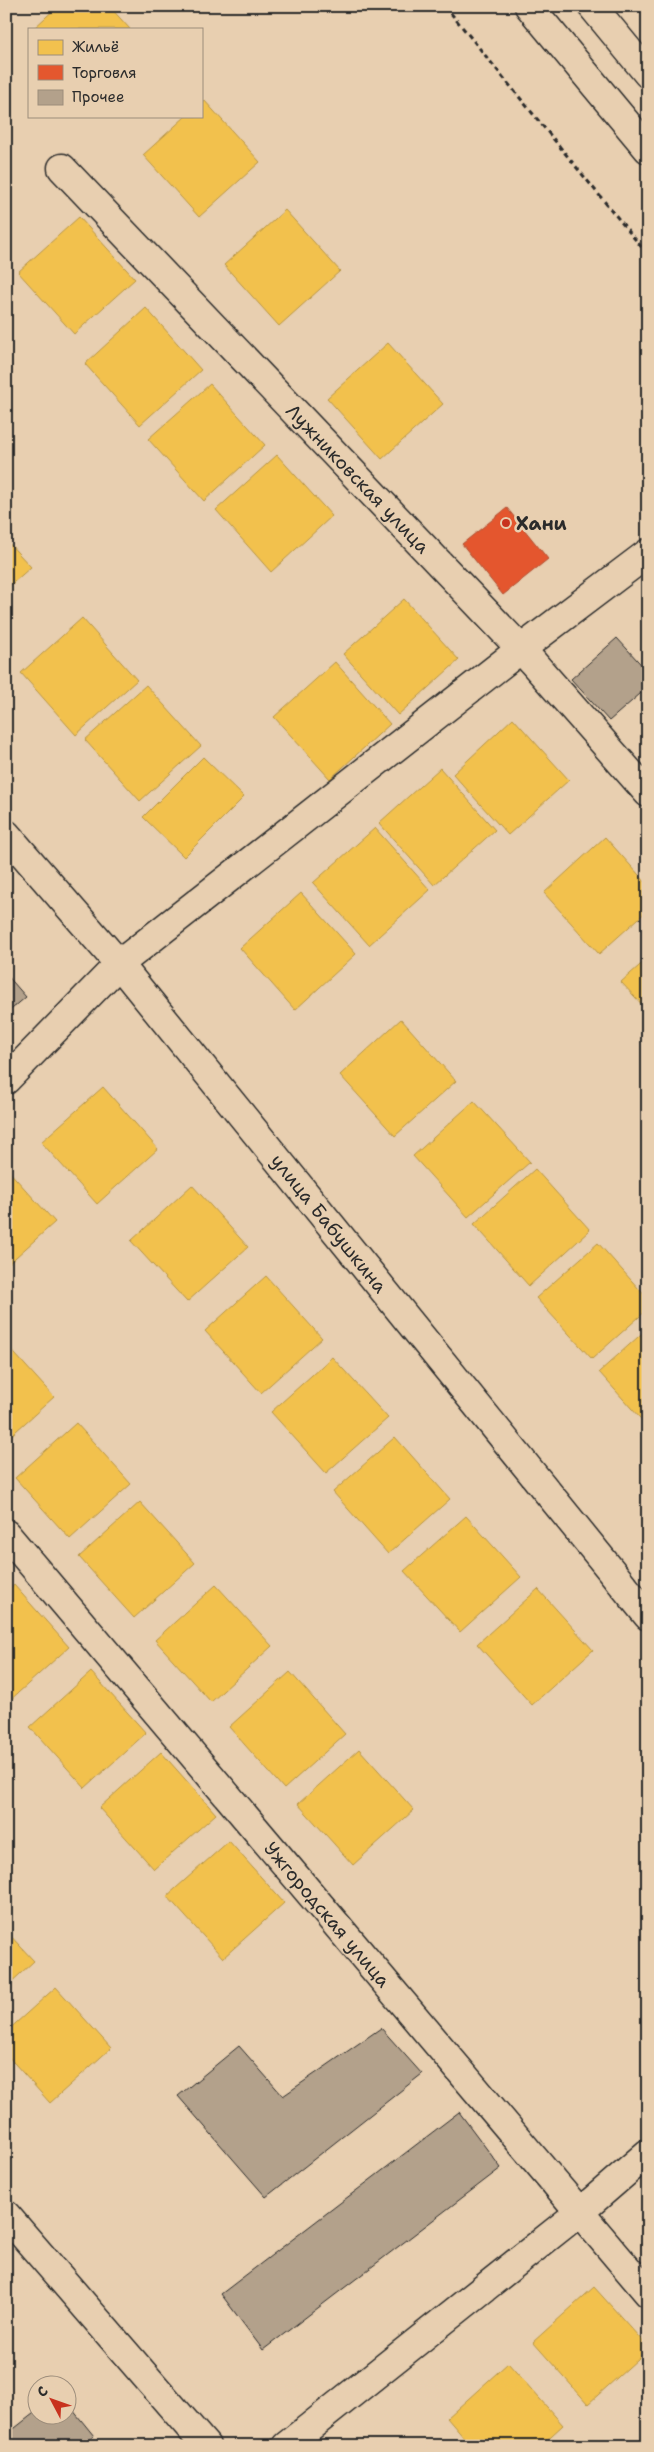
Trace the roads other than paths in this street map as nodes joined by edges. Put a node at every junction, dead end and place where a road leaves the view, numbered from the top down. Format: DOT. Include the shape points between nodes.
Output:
graph roads {
  1 [pos="529,6"];
  2 [pos="592,6"];
  3 [pos="648,74"];
  4 [pos="648,149"];
  5 [pos="62,168"];
  6 [pos="648,553"];
  7 [pos="521,649"];
  8 [pos="648,793"];
  9 [pos="6,834"];
  10 [pos="119,964"];
  11 [pos="6,1080"];
  12 [pos="6,1534"];
  13 [pos="648,1616"];
  14 [pos="648,2152"];
  15 [pos="581,2211"];
  16 [pos="6,2215"];
  17 [pos="648,2293"];
  18 [pos="206,2446"];
  19 [pos="286,2446"];
  1 -- 4 [label="street"];
  2 -- 3 [label="street"];
  5 -- 7 [label="street, Лужниковская улица"];
  6 -- 7 [label="street"];
  7 -- 8 [label="street, Лужниковская улица"];
  7 -- 10 [label="street"];
  9 -- 10 [label="street, улица Бабушкина"];
  10 -- 11 [label="street"];
  10 -- 13 [label="street, улица Бабушкина"];
  12 -- 15 [label="street, Ужгородская улица"];
  14 -- 15 [label="street"];
  15 -- 17 [label="street, Ужгородская улица"];
  15 -- 19 [label="street"];
  16 -- 18 [label="street"];
}
